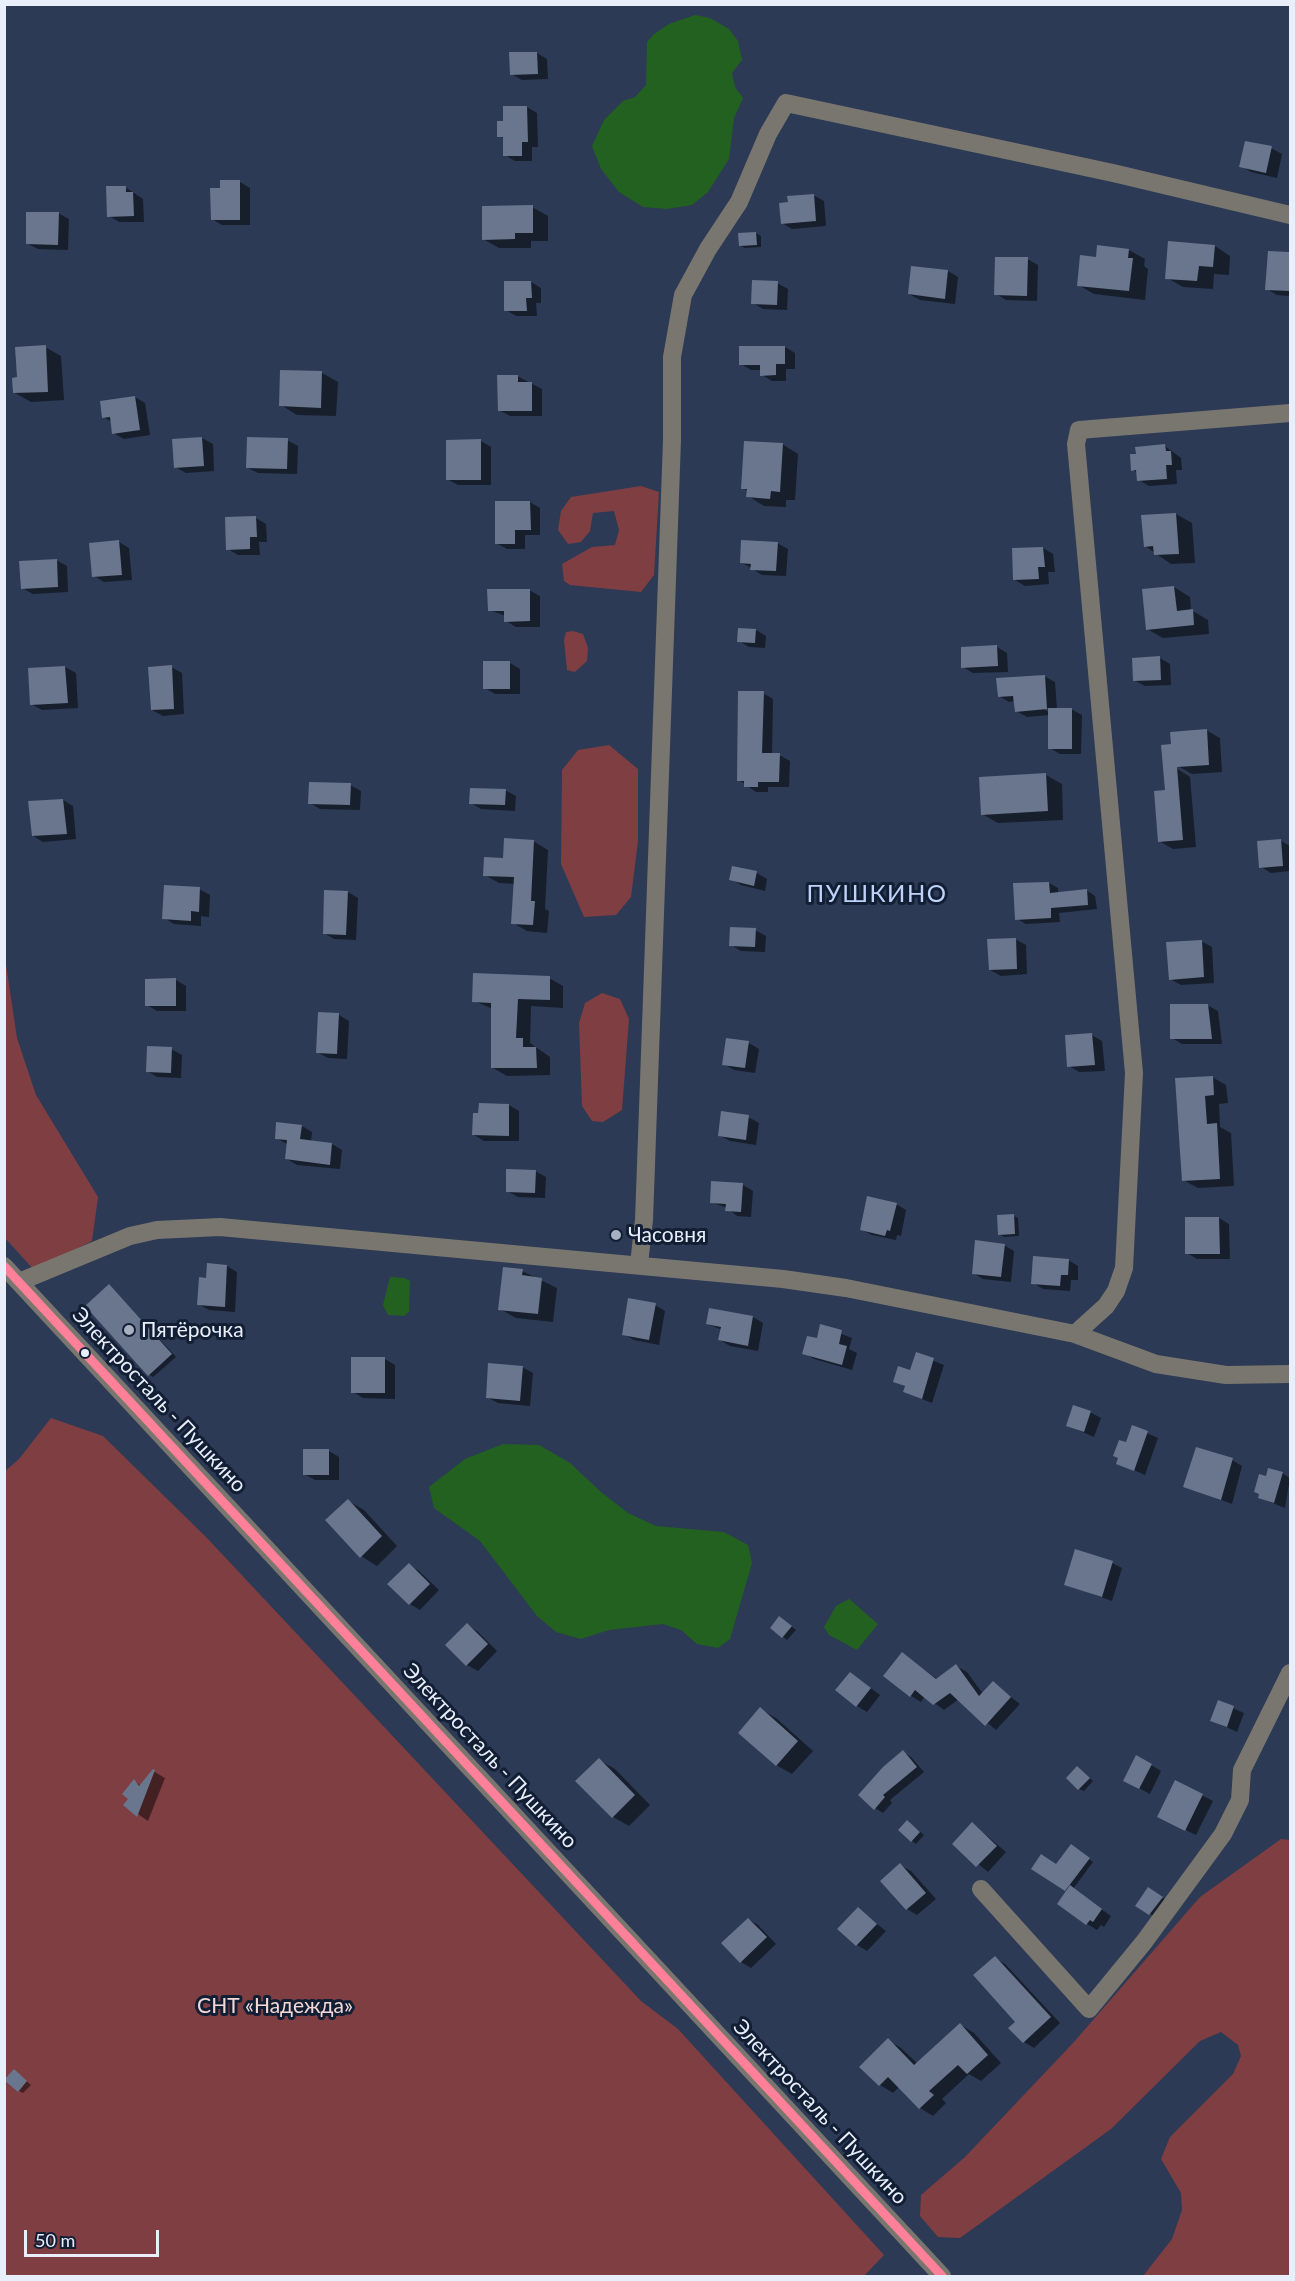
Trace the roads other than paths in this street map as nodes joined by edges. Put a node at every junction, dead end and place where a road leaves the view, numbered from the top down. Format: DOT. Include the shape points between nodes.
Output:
graph roads {
  1 [pos="1290,215"];
  2 [pos="1290,413"];
  3 [pos="639,1264"];
  4 [pos="4,1266"];
  5 [pos="20,1282"];
  6 [pos="1075,1334"];
  7 [pos="1290,1374"];
  8 [pos="1290,1673"];
  9 [pos="981,1888"];
  10 [pos="942,2277"];
  1 -- 3 [label="street" via="786,103 739,202 683,295 672,357 644,1220"];
  2 -- 6 [label="street" via="1079,430 1076,444 1134,1074 1124,1268 1107,1306"];
  3 -- 5 [label="street" via="220,1227 157,1230 130,1236"];
  3 -- 6 [label="street" via="846,1288"];
  4 -- 5 [label="street, Электросталь - Пушкино"];
  5 -- 10 [label="street, Электросталь - Пушкино"];
  6 -- 7 [label="street" via="1156,1364 1226,1375"];
  8 -- 9 [label="street" via="1242,1770 1240,1800 1223,1834 1089,2010"];
}
